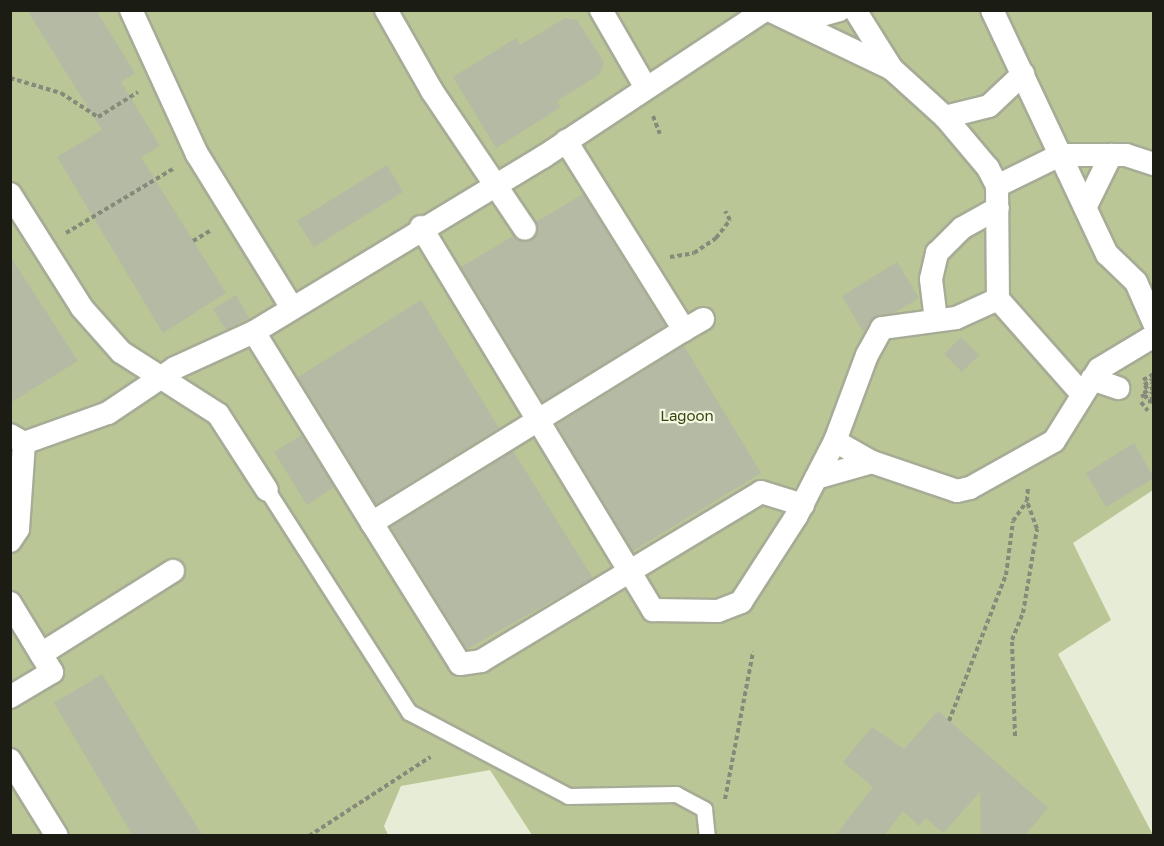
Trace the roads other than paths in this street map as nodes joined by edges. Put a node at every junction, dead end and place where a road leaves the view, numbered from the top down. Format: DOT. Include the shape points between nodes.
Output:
graph roads {
  1 [pos="131,10"];
  2 [pos="386,10"];
  3 [pos="601,10"];
  4 [pos="769,10"];
  5 [pos="839,10"];
  6 [pos="855,10"];
  7 [pos="992,10"];
  8 [pos="892,69"];
  9 [pos="1023,74"];
  10 [pos="646,88"];
  11 [pos="945,117"];
  12 [pos="566,141"];
  13 [pos="1060,155"];
  14 [pos="1111,155"];
  15 [pos="1152,161"];
  16 [pos="498,184"];
  17 [pos="997,186"];
  18 [pos="10,195"];
  19 [pos="1086,206"];
  20 [pos="998,208"];
  21 [pos="421,227"];
  22 [pos="525,229"];
  23 [pos="998,299"];
  24 [pos="292,308"];
  25 [pos="936,320"];
  26 [pos="1154,323"];
  27 [pos="254,332"];
  28 [pos="1154,336"];
  29 [pos="161,378"];
  30 [pos="1087,387"];
  31 [pos="1118,388"];
  32 [pos="538,420"];
  33 [pos="835,426"];
  34 [pos="17,439"];
  35 [pos="872,462"];
  36 [pos="816,478"];
  37 [pos="267,490"];
  38 [pos="802,505"];
  39 [pos="372,523"];
  40 [pos="10,541"];
  41 [pos="173,571"];
  42 [pos="630,571"];
  43 [pos="10,603"];
  44 [pos="41,654"];
  45 [pos="10,697"];
  46 [pos="10,760"];
  47 [pos="57,836"];
  48 [pos="707,836"];
  1 -- 24 [label="street" via="197,154"];
  2 -- 16 [label="street" via="432,91"];
  3 -- 10 [label="street"];
  4 -- 5 [label="street" via="815,17"];
  4 -- 8 [label="street"];
  4 -- 10 [label="street"];
  6 -- 8 [label="street"];
  7 -- 9 [label="street"];
  8 -- 11 [label="street"];
  9 -- 11 [label="street" via="989,106"];
  9 -- 13 [label="street" via="1032,103"];
  10 -- 12 [label="street"];
  11 -- 17 [label="street"];
  12 -- 16 [label="street"];
  12 -- 32 [label="street" via="634,250 694,324"];
  13 -- 14 [label="street"];
  13 -- 17 [label="street"];
  13 -- 19 [label="street"];
  14 -- 15 [label="street"];
  14 -- 19 [label="street"];
  16 -- 21 [label="street"];
  16 -- 22 [label="street"];
  17 -- 20 [label="street"];
  18 -- 29 [label="street" via="82,308 121,352"];
  19 -- 26 [label="street" via="1107,254 1136,282"];
  20 -- 23 [label="street"];
  20 -- 25 [label="street" via="962,228 938,253 931,279"];
  21 -- 24 [label="street"];
  21 -- 32 [label="street"];
  23 -- 25 [label="street" via="956,318"];
  23 -- 30 [label="street"];
  24 -- 27 [label="street"];
  25 -- 33 [label="street" via="882,328"];
  27 -- 29 [label="street"];
  27 -- 39 [label="street"];
  28 -- 30 [label="street" via="1098,369"];
  29 -- 34 [label="street" via="108,412"];
  29 -- 37 [label="street" via="218,414"];
  30 -- 31 [label="street"];
  30 -- 35 [label="street" via="1054,441 970,488 957,491"];
  32 -- 39 [label="street"];
  32 -- 42 [label="street"];
  33 -- 35 [label="street"];
  33 -- 36 [label="street"];
  34 -- 40 [label="street" via="18,529"];
  35 -- 36 [label="street"];
  36 -- 38 [label="street"];
  37 -- 48 [label="lane" via="409,712 568,796 676,794 704,809"];
  38 -- 42 [label="street" via="761,492"];
  38 -- 42 [label="street" via="741,602 718,610 653,610"];
  39 -- 42 [label="street" via="460,664 481,661"];
  41 -- 44 [label="street"];
  43 -- 44 [label="street"];
  44 -- 45 [label="street" via="52,672"];
  46 -- 47 [label="street"];
}
